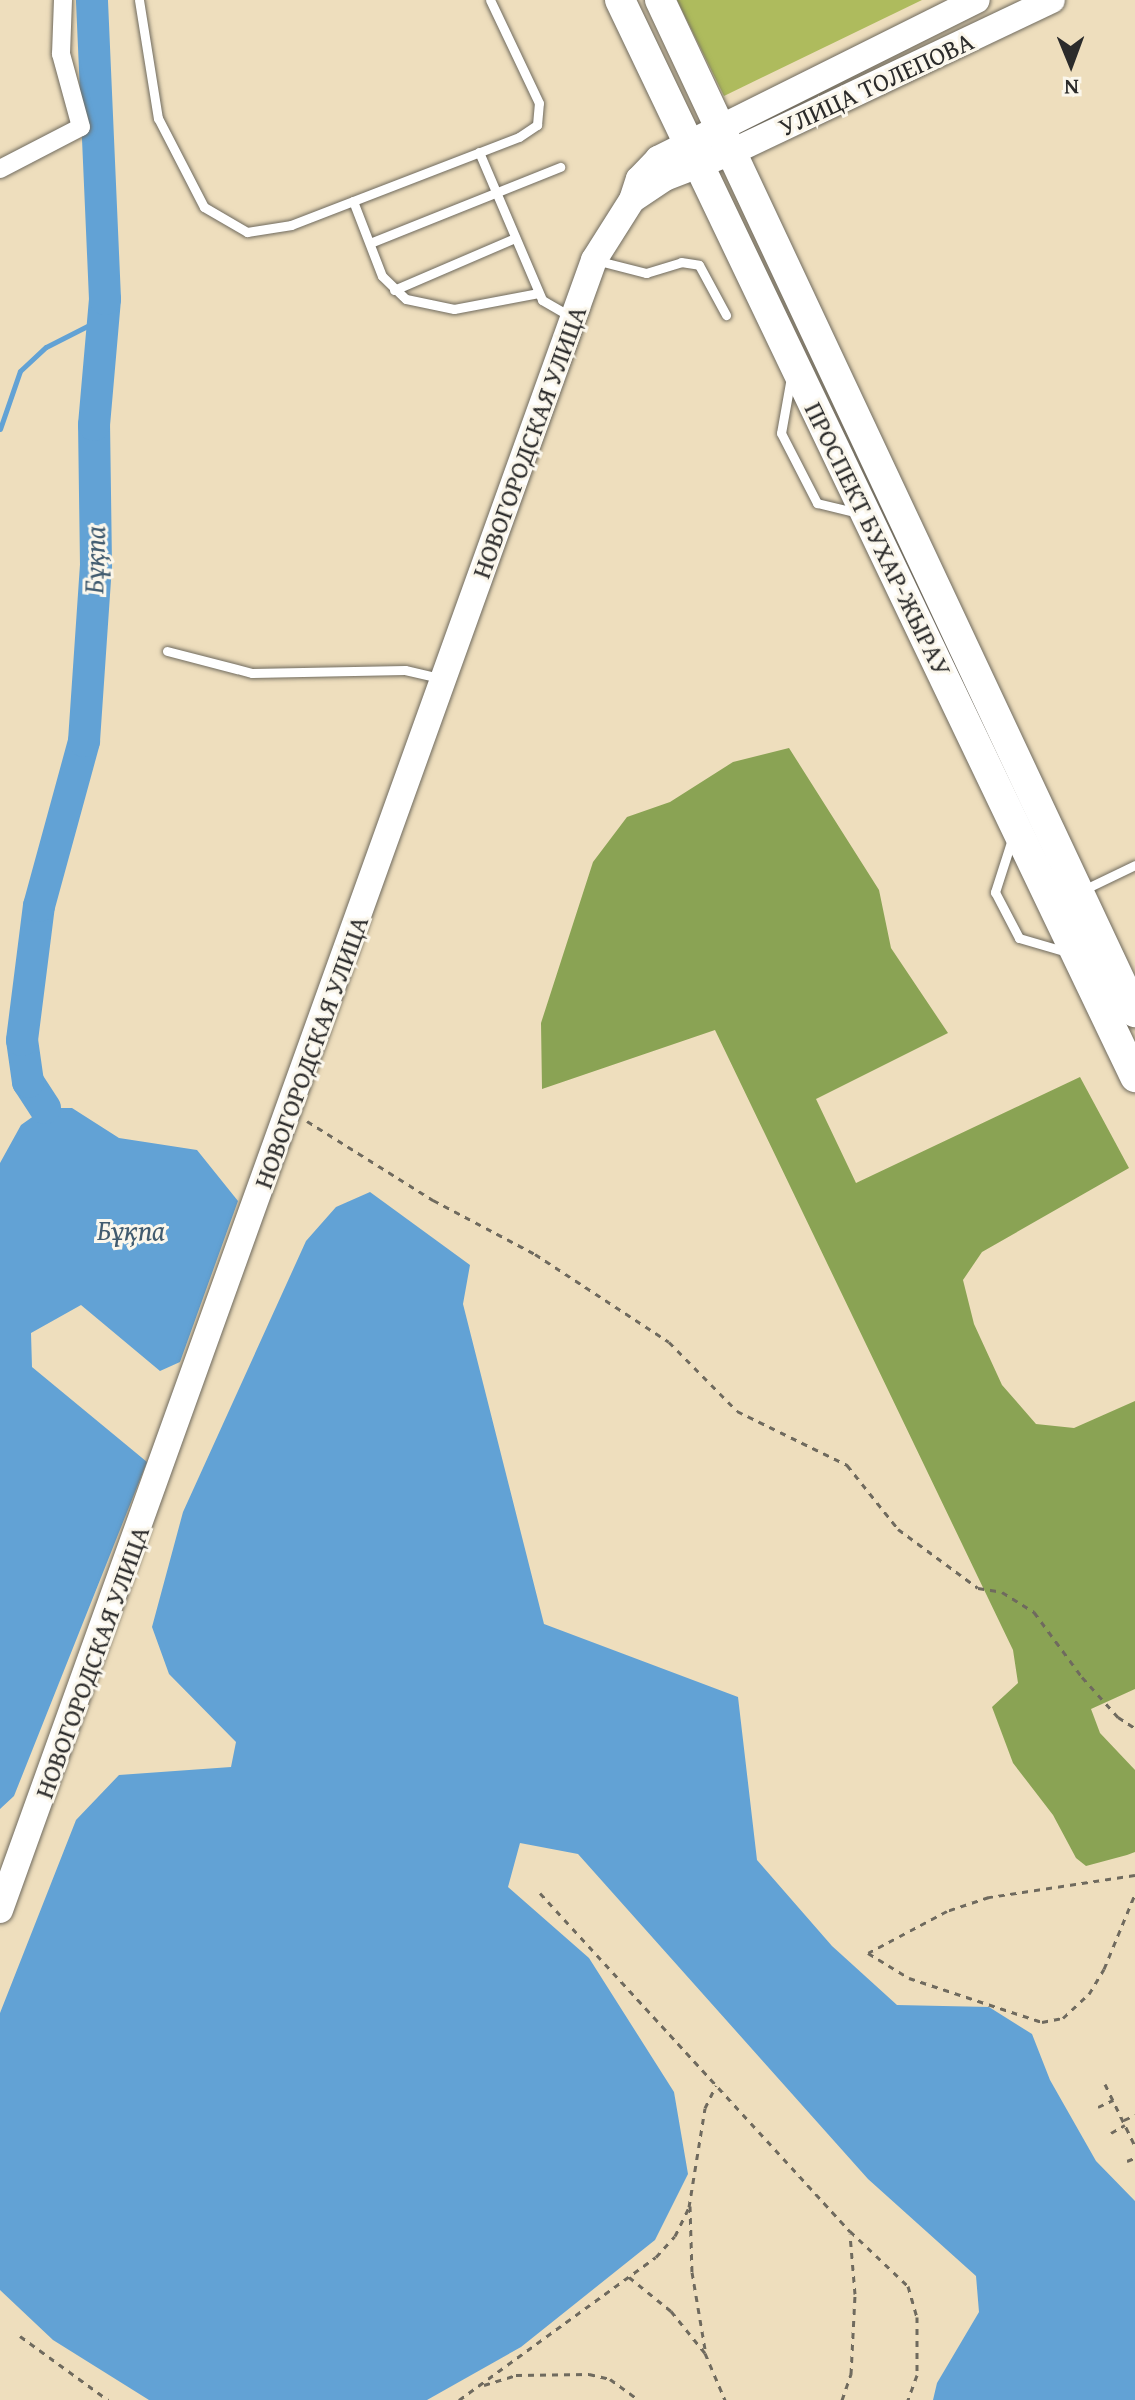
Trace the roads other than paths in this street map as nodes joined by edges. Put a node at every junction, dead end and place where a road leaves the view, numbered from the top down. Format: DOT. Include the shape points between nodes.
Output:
graph roads {
  1 [pos="63,0"];
  2 [pos="139,0"];
  3 [pos="490,0"];
  4 [pos="620,0"];
  5 [pos="660,0"];
  6 [pos="977,0"];
  7 [pos="1052,0"];
  8 [pos="718,125"];
  9 [pos="479,152"];
  10 [pos="693,152"];
  11 [pos="732,152"];
  12 [pos="560,167"];
  13 [pos="0,169"];
  14 [pos="496,191"];
  15 [pos="353,201"];
  16 [pos="515,238"];
  17 [pos="370,243"];
  18 [pos="594,260"];
  19 [pos="394,290"];
  20 [pos="539,293"];
  21 [pos="726,315"];
  22 [pos="573,317"];
  23 [pos="793,362"];
  24 [pos="866,515"];
  25 [pos="167,651"];
  26 [pos="444,679"];
  27 [pos="1016,828"];
  28 [pos="1135,865"];
  29 [pos="1065,898"];
  30 [pos="1076,954"];
  31 [pos="1135,1012"];
  32 [pos="1135,1077"];
  33 [pos="0,1910"];
  1 -- 13 [label="street" via="61,54 81,127"];
  2 -- 15 [label="lane" via="158,118 204,207 247,232 291,225"];
  3 -- 9 [label="lane" via="539,103 537,125"];
  4 -- 10 [label="main road, ПРОСПЕКТ БУХАР-ЖЫРАУ"];
  5 -- 8 [label="main road, ПРОСПЕКТ БУХАР-ЖЫРАУ"];
  6 -- 8 [label="street, УЛИЦА ТОЛЕПОВА"];
  7 -- 11 [label="street, УЛИЦА ТОЛЕПОВА"];
  8 -- 10 [label="street, УЛИЦА ТОЛЕПОВА"];
  8 -- 11 [label="main road, ПРОСПЕКТ БУХАР-ЖЫРАУ"];
  9 -- 14 [label="lane"];
  9 -- 15 [label="lane"];
  10 -- 11 [label="street, УЛИЦА ТОЛЕПОВА"];
  10 -- 18 [label="street, НОВОГОРОДСКАЯ УЛИЦА" via="639,179 632,200"];
  10 -- 23 [label="main road, ПРОСПЕКТ БУХАР-ЖЫРАУ"];
  11 -- 29 [label="main road, ПРОСПЕКТ БУХАР-ЖЫРАУ"];
  12 -- 14 [label="lane"];
  14 -- 16 [label="lane"];
  14 -- 17 [label="lane"];
  15 -- 17 [label="lane"];
  16 -- 19 [label="lane"];
  16 -- 20 [label="lane"];
  17 -- 19 [label="lane"];
  18 -- 21 [label="lane" via="646,273 681,262 699,265"];
  18 -- 22 [label="street, НОВОГОРОДСКАЯ УЛИЦА"];
  19 -- 20 [label="lane" via="433,308 454,309"];
  20 -- 22 [label="lane" via="548,306"];
  22 -- 26 [label="street, НОВОГОРОДСКАЯ УЛИЦА"];
  23 -- 24 [label="main road, ПРОСПЕКТ БУХАР-ЖЫРАУ"];
  23 -- 24 [label="lane" via="781,433 817,503"];
  24 -- 27 [label="main road, ПРОСПЕКТ БУХАР-ЖЫРАУ"];
  25 -- 26 [label="lane" via="252,673 405,670"];
  26 -- 33 [label="street, НОВОГОРОДСКАЯ УЛИЦА"];
  27 -- 29 [label="main road, ПРОСПЕКТ БУХАР-ЖЫРАУ"];
  27 -- 30 [label="lane" via="995,892 1019,938"];
  28 -- 29 [label="lane"];
  29 -- 30 [label="main road, ПРОСПЕКТ БУХАР-ЖЫРАУ"];
  29 -- 31 [label="main road, ПРОСПЕКТ БУХАР-ЖЫРАУ"];
  30 -- 32 [label="main road, ПРОСПЕКТ БУХАР-ЖЫРАУ"];
}
